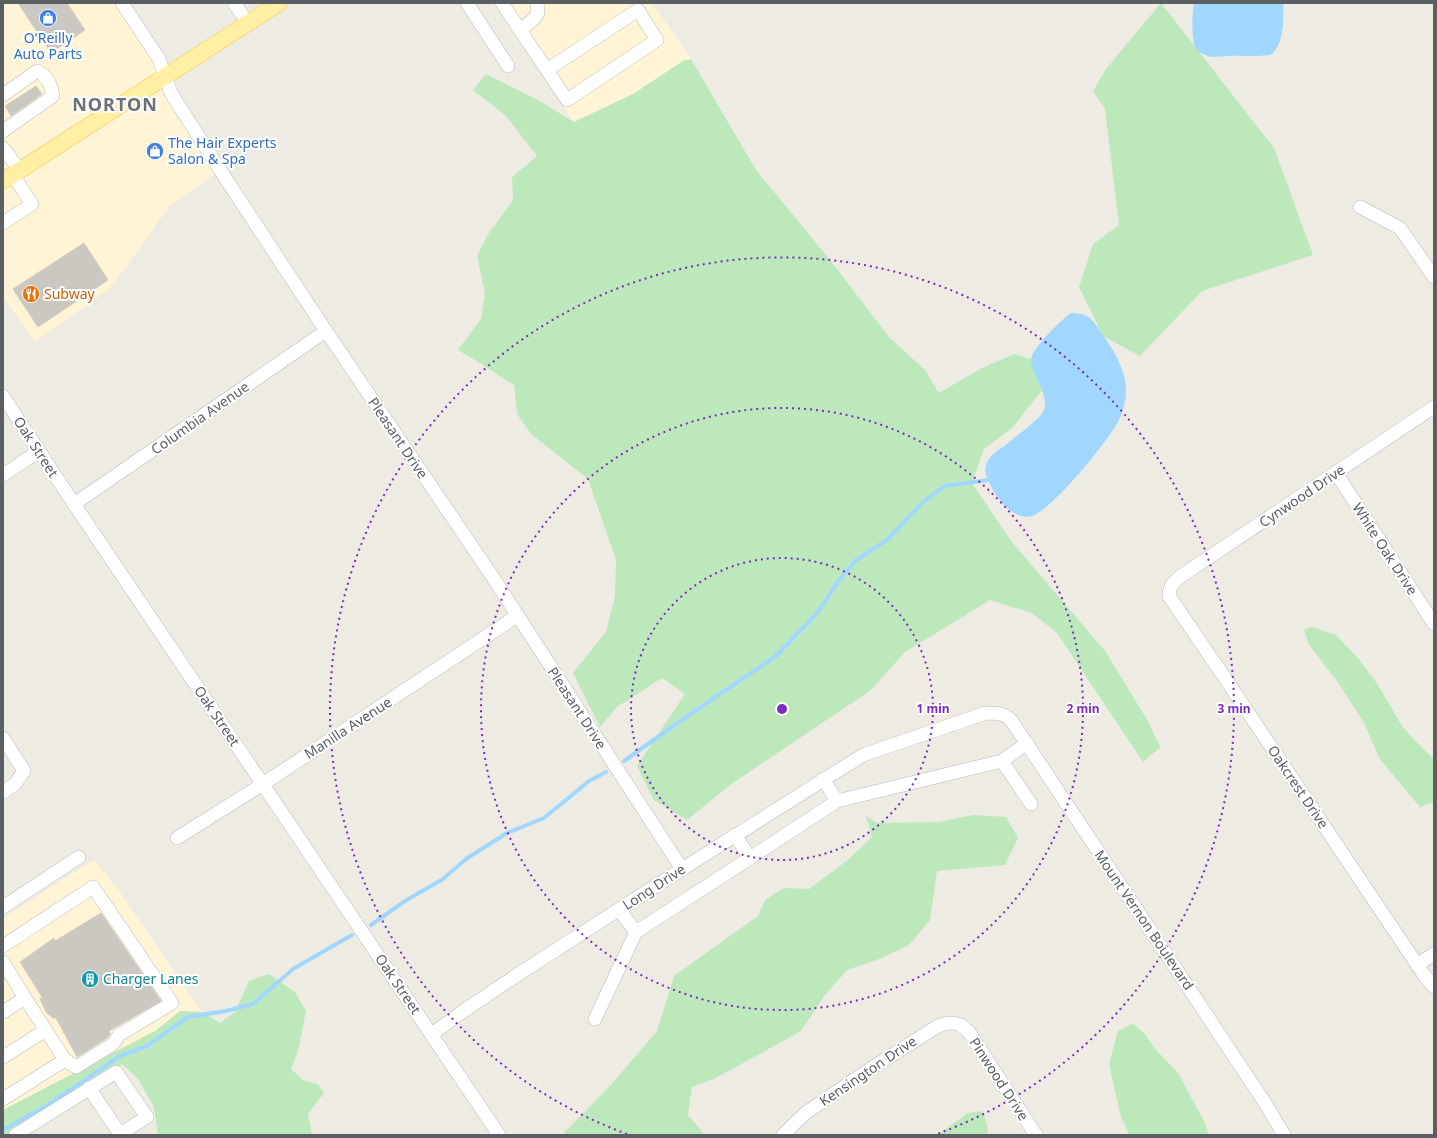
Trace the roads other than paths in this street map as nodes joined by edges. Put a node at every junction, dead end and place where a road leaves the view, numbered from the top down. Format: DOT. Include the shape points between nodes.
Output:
graph roads {
  1 [pos="122,3"];
  2 [pos="234,3"];
  3 [pos="279,3"];
  4 [pos="467,3"];
  5 [pos="502,3"];
  6 [pos="537,3"];
  7 [pos="248,23"];
  8 [pos="520,30"];
  9 [pos="508,66"];
  10 [pos="547,70"];
  11 [pos="164,77"];
  12 [pos="3,95"];
  13 [pos="3,131"];
  14 [pos="3,148"];
  15 [pos="9,176"];
  16 [pos="1360,207"];
  17 [pos="3,223"];
  18 [pos="1434,277"];
  19 [pos="326,331"];
  20 [pos="3,396"];
  21 [pos="1434,407"];
  22 [pos="39,451"];
  23 [pos="1336,473"];
  24 [pos="3,475"];
  25 [pos="74,504"];
  26 [pos="1171,585"];
  27 [pos="517,616"];
  28 [pos="1434,624"];
  29 [pos="996,713"];
  30 [pos="3,738"];
  31 [pos="1027,743"];
  32 [pos="1002,761"];
  33 [pos="824,779"];
  34 [pos="263,784"];
  35 [pos="3,792"];
  36 [pos="837,801"];
  37 [pos="1031,804"];
  38 [pos="735,835"];
  39 [pos="177,838"];
  40 [pos="79,857"];
  41 [pos="750,858"];
  42 [pos="682,869"];
  43 [pos="3,907"];
  44 [pos="619,910"];
  45 [pos="636,932"];
  46 [pos="3,946"];
  47 [pos="1434,954"];
  48 [pos="3,962"];
  49 [pos="1417,965"];
  50 [pos="1434,988"];
  51 [pos="25,998"];
  52 [pos="3,1012"];
  53 [pos="595,1019"];
  54 [pos="961,1025"];
  55 [pos="46,1030"];
  56 [pos="432,1034"];
  57 [pos="3,1057"];
  58 [pos="65,1060"];
  59 [pos="88,1088"];
  60 [pos="3,1099"];
  61 [pos="14,1135"];
  62 [pos="499,1135"];
  63 [pos="784,1135"];
  64 [pos="1036,1135"];
  65 [pos="1284,1135"];
  1 -- 11 [label="street, Pleasant Drive" via="159,59"];
  2 -- 7 [label="street"];
  3 -- 7 [label="main road"];
  4 -- 9 [label="street"];
  5 -- 8 [label="street"];
  6 -- 8 [label="street" via="538,13"];
  7 -- 11 [label="main road"];
  8 -- 10 [label="street"];
  10 -- 10 [label="street" via="567,100 657,40 638,10"];
  11 -- 15 [label="main road"];
  11 -- 19 [label="street, Pleasant Drive" via="181,109"];
  12 -- 13 [label="street" via="37,72 43,74 51,84 53,96"];
  14 -- 15 [label="street" via="6,150"];
  15 -- 17 [label="street" via="32,204"];
  16 -- 18 [label="street" via="1400,228"];
  19 -- 25 [label="street, Columbia Avenue"];
  19 -- 27 [label="street, Pleasant Drive"];
  20 -- 22 [label="street, Oak Street"];
  21 -- 23 [label="street, Cynwood Drive"];
  22 -- 24 [label="street"];
  22 -- 25 [label="street, Oak Street"];
  23 -- 26 [label="street, Cynwood Drive"];
  23 -- 28 [label="street, White Oak Drive"];
  25 -- 34 [label="street, Oak Street"];
  26 -- 49 [label="street, Oakcrest Drive" via="1169,596"];
  27 -- 34 [label="street, Manilla Avenue"];
  27 -- 42 [label="street, Pleasant Drive"];
  29 -- 31 [label="street, Mount Vernon Boulevard" via="1005,714 1012,720"];
  29 -- 33 [label="street, Long Drive" via="986,713 878,749 863,755"];
  30 -- 35 [label="street" via="24,771 15,784"];
  31 -- 32 [label="street"];
  31 -- 65 [label="street, Mount Vernon Boulevard"];
  32 -- 36 [label="street"];
  32 -- 37 [label="street"];
  33 -- 36 [label="street"];
  33 -- 38 [label="street, Long Drive"];
  34 -- 39 [label="street, Manilla Avenue"];
  34 -- 56 [label="street, Oak Street"];
  36 -- 41 [label="street"];
  38 -- 41 [label="street"];
  38 -- 42 [label="street, Long Drive"];
  40 -- 43 [label="street"];
  41 -- 45 [label="street"];
  42 -- 44 [label="street, Long Drive"];
  44 -- 45 [label="street"];
  44 -- 56 [label="street, Long Drive"];
  45 -- 53 [label="street"];
  46 -- 58 [label="street" via="93,887 172,1003 119,1035 114,1044 76,1067"];
  47 -- 49 [label="street"];
  48 -- 51 [label="street"];
  49 -- 50 [label="street, Oakcrest Drive"];
  51 -- 52 [label="street"];
  51 -- 55 [label="street"];
  54 -- 63 [label="street, Kensington Drive" via="947,1023 930,1031 807,1112"];
  54 -- 64 [label="street, Pinwood Drive" via="969,1032"];
  55 -- 57 [label="street"];
  55 -- 58 [label="street"];
  56 -- 62 [label="street"];
  58 -- 60 [label="street"];
  59 -- 59 [label="street" via="116,1072 147,1117 120,1134"];
  59 -- 61 [label="street"];
}
